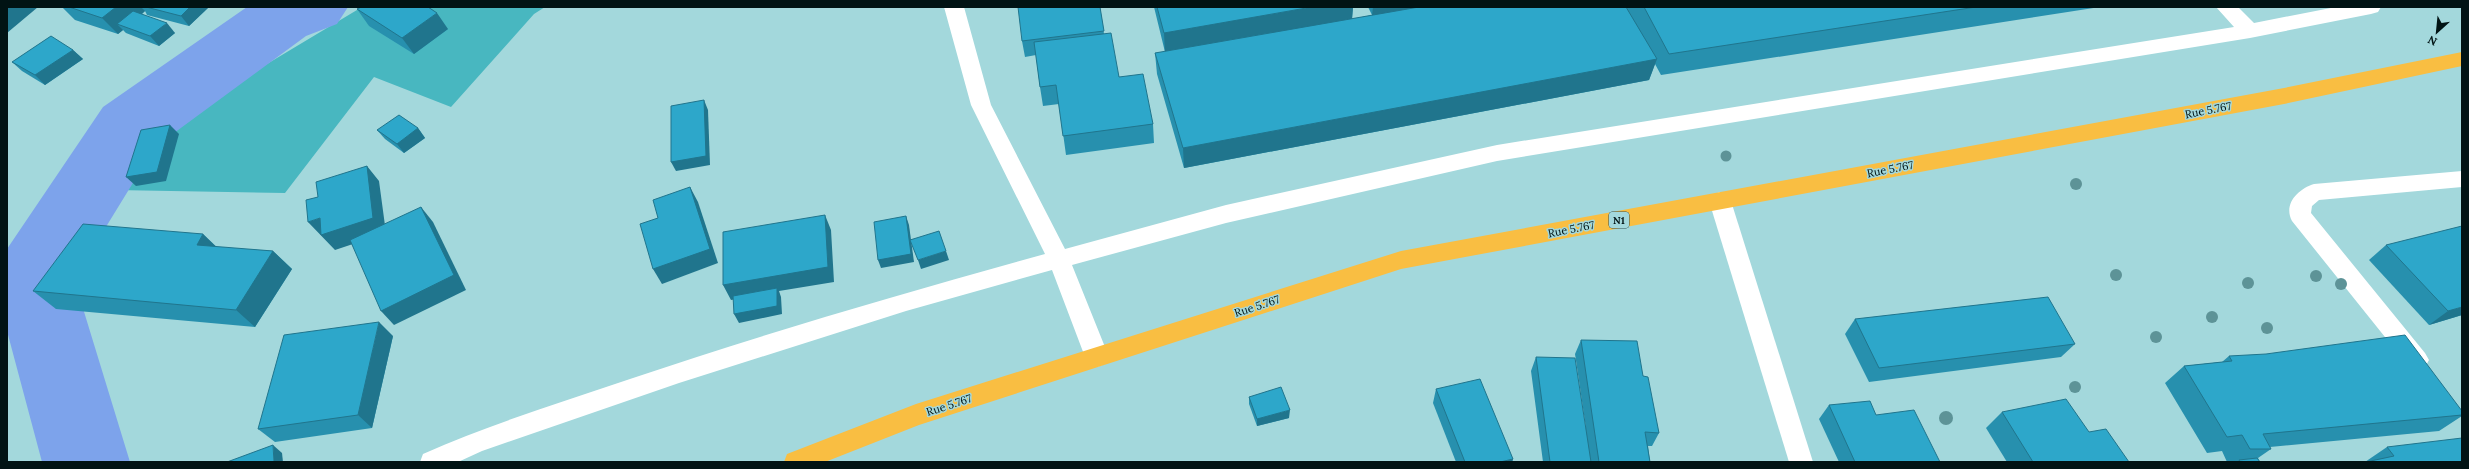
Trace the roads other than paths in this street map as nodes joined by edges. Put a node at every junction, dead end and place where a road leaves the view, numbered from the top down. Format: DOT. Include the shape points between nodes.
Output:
graph roads {
  1 [pos="954,7"];
  2 [pos="2226,7"];
  3 [pos="2371,7"];
  4 [pos="2250,31"];
  5 [pos="2462,59"];
  6 [pos="2462,179"];
  7 [pos="1720,201"];
  8 [pos="1059,260"];
  9 [pos="1097,357"];
  10 [pos="2432,379"];
  11 [pos="432,462"];
  12 [pos="796,462"];
  13 [pos="1801,462"];
  1 -- 8 [label="street" via="982,105"];
  2 -- 4 [label="street"];
  3 -- 4 [label="street"];
  4 -- 8 [label="street" via="1497,153 1226,214"];
  5 -- 7 [label="highway, Rue 5.767 / N1" via="2284,96"];
  6 -- 10 [label="street" via="2314,192 2302,202 2300,214"];
  7 -- 9 [label="highway, Rue 5.767 / N1" via="1401,260"];
  7 -- 13 [label="street"];
  8 -- 9 [label="street"];
  8 -- 11 [label="street" via="906,301 679,373 476,442"];
  9 -- 12 [label="highway, Rue 5.767 / N1" via="916,415"];
}
